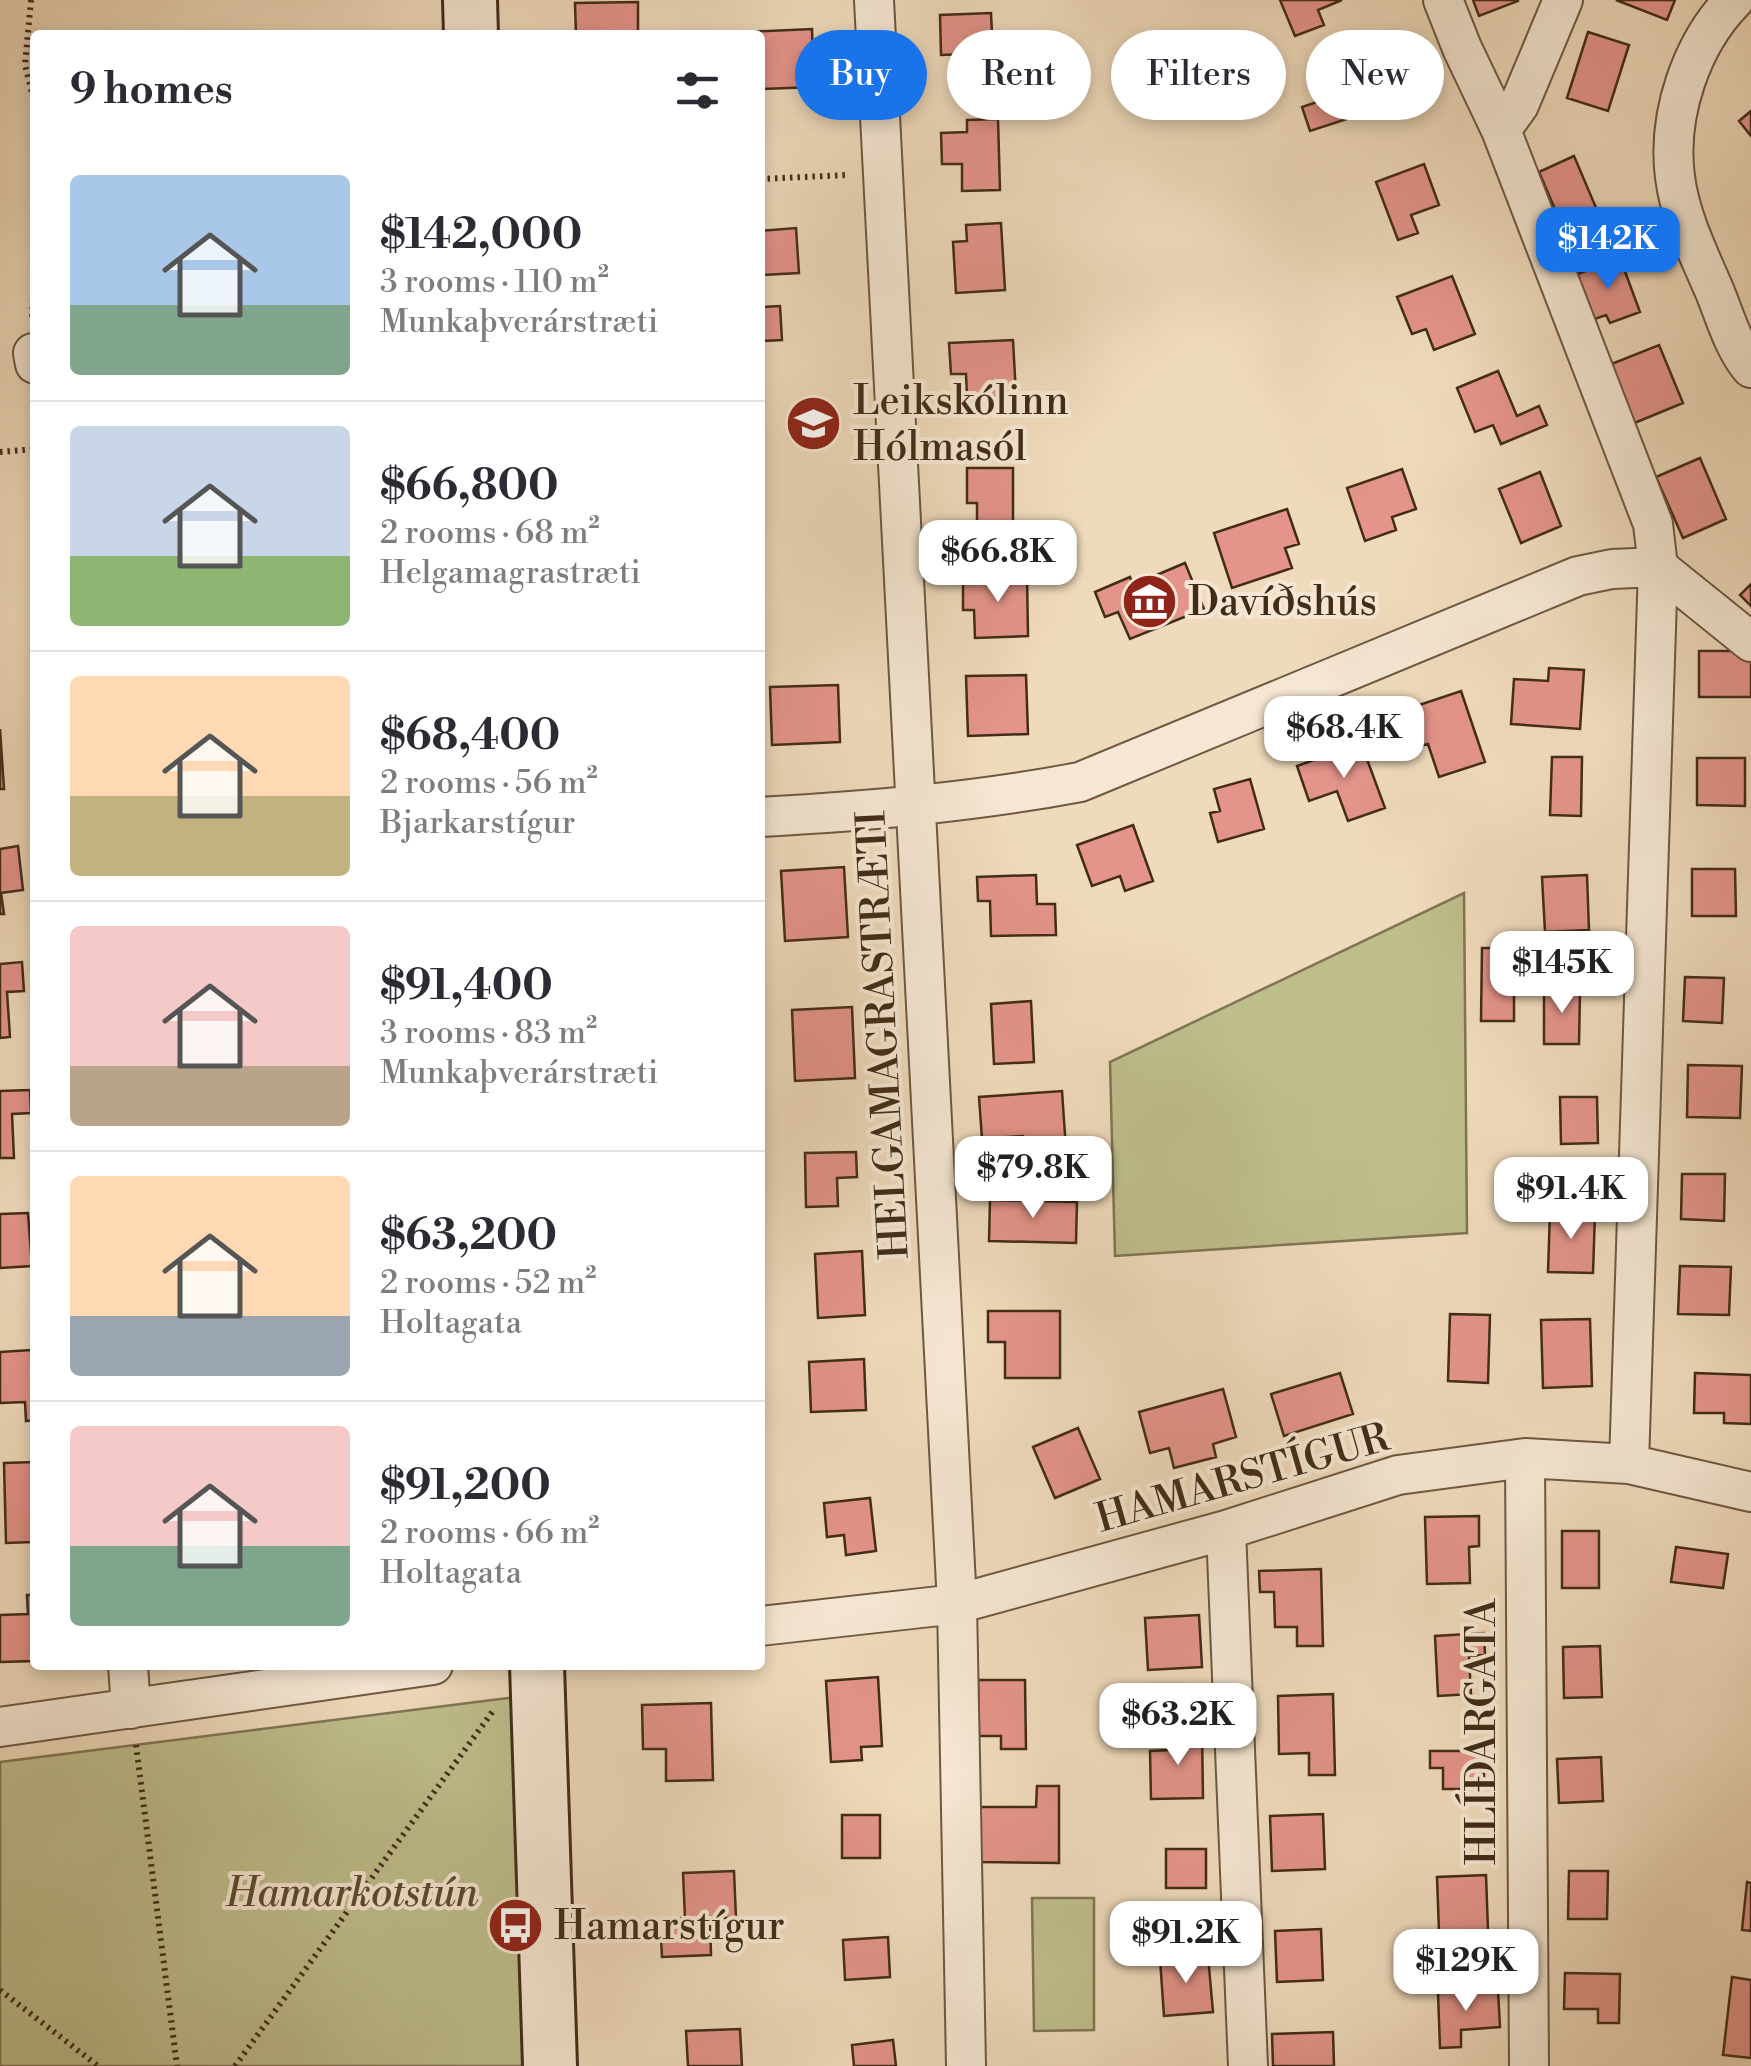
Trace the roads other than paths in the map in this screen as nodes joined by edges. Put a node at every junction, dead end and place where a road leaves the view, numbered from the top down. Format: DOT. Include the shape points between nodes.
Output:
graph roads {
  1 [pos="470,0"];
  2 [pos="874,0"];
  3 [pos="1444,0"];
  4 [pos="1562,0"];
  5 [pos="1734,0"];
  6 [pos="472,30"];
  7 [pos="1501,130"];
  8 [pos="1751,368"];
  9 [pos="1658,567"];
  10 [pos="1751,642"];
  11 [pos="915,808"];
  12 [pos="765,818"];
  13 [pos="1525,1458"];
  14 [pos="1629,1464"];
  15 [pos="1751,1492"];
  16 [pos="1226,1530"];
  17 [pos="957,1604"];
  18 [pos="765,1625"];
  19 [pos="128,1670"];
  20 [pos="400,1670"];
  21 [pos="520,1681"];
  22 [pos="131,1709"];
  23 [pos="0,1727"];
  24 [pos="550,2066"];
  25 [pos="966,2066"];
  26 [pos="1248,2066"];
  27 [pos="1529,2066"];
  1 -- 6 [label="street"];
  2 -- 11 [label="street, HELGAMAGRASTRÆTI"];
  3 -- 7 [label="street"];
  4 -- 7 [label="street" via="1520,105"];
  5 -- 8 [label="street" via="1696,54 1681,91 1675,175 1686,223"];
  7 -- 9 [label="street" via="1653,524"];
  9 -- 10 [label="street"];
  9 -- 11 [label="street" via="1578,576 1080,782"];
  9 -- 14 [label="street"];
  11 -- 12 [label="street"];
  11 -- 17 [label="street, HELGAMAGRASTRÆTI"];
  13 -- 14 [label="street, HAMARSTÍGUR"];
  13 -- 16 [label="street, HAMARSTÍGUR" via="1398,1475"];
  13 -- 27 [label="street, HLÍÐARGATA"];
  14 -- 15 [label="street, HAMARSTÍGUR"];
  16 -- 17 [label="street, HAMARSTÍGUR"];
  16 -- 26 [label="street"];
  17 -- 18 [label="street, HAMARSTÍGUR"];
  17 -- 25 [label="street, HELGAMAGRASTRÆTI"];
  19 -- 22 [label="street"];
  20 -- 22 [label="street"];
  21 -- 24 [label="street"];
  22 -- 23 [label="street"];
}
